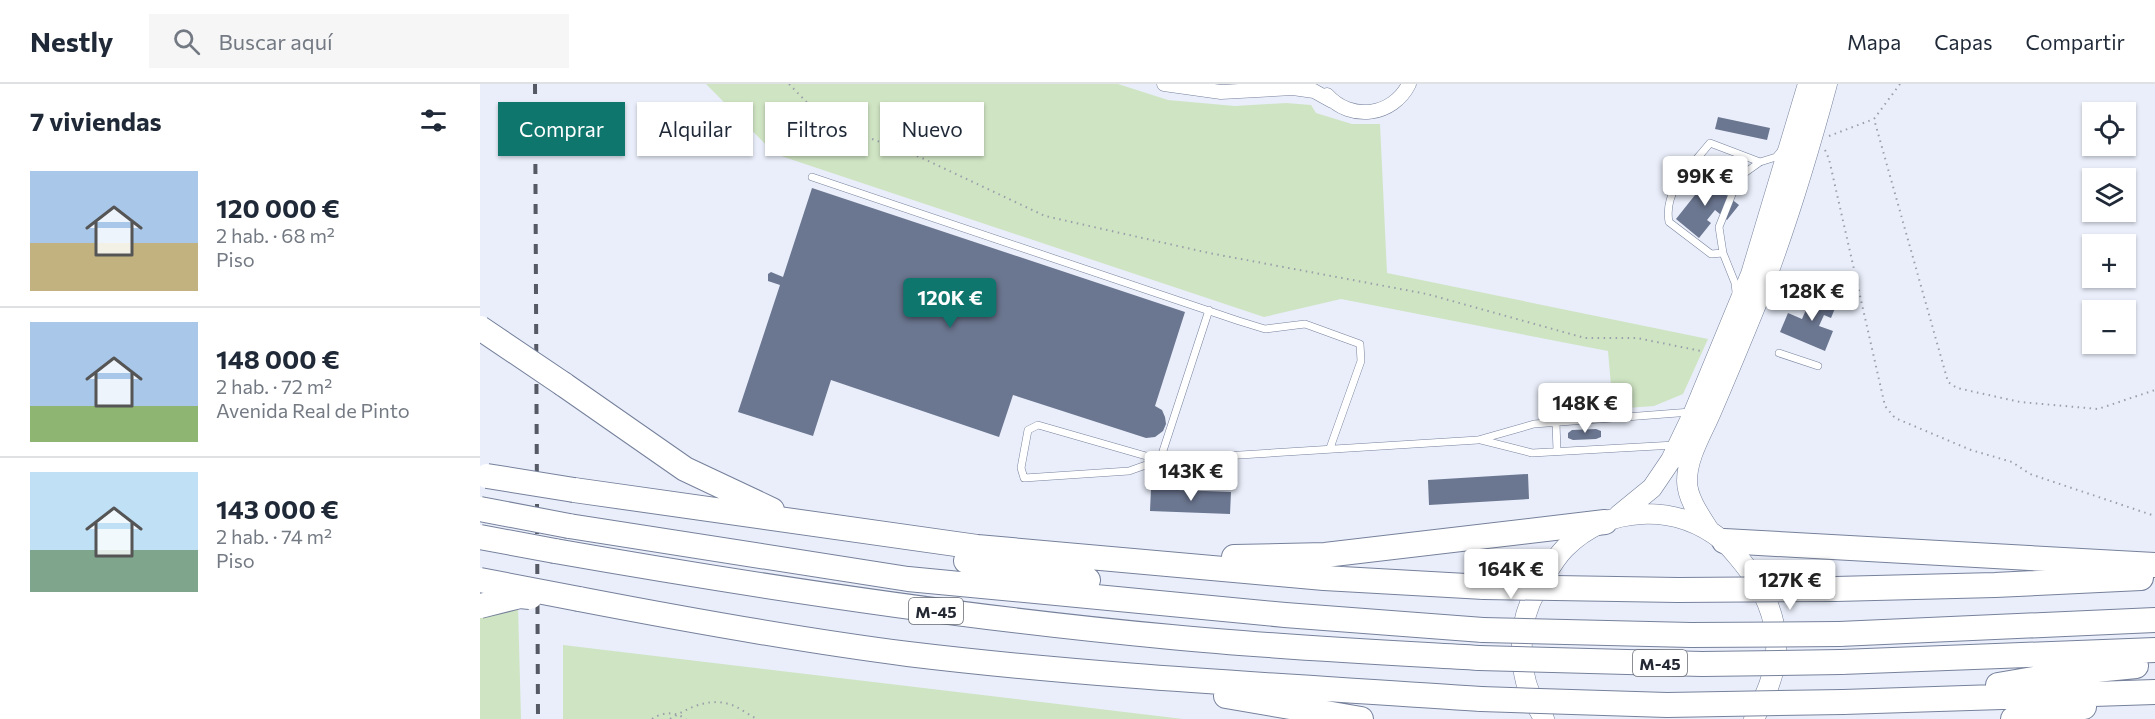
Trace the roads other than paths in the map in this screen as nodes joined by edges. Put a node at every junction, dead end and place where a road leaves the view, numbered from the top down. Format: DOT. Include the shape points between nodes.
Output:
graph roads {
  1 [pos="1164,84"];
  2 [pos="1320,84"];
  3 [pos="1410,84"];
  4 [pos="1808,84"];
  5 [pos="1827,84"];
  6 [pos="1332,100"];
  7 [pos="1791,141"];
  8 [pos="1760,162"];
  9 [pos="812,177"];
  10 [pos="1723,253"];
  11 [pos="1738,308"];
  12 [pos="1209,310"];
  13 [pos="480,328"];
  14 [pos="1779,353"];
  15 [pos="1818,366"];
  16 [pos="1694,412"];
  17 [pos="1556,423"];
  18 [pos="1479,440"];
  19 [pos="1678,445"];
  20 [pos="1330,448"];
  21 [pos="1557,451"];
  22 [pos="1160,460"];
  23 [pos="483,476"];
  24 [pos="585,491"];
  25 [pos="480,509"];
  26 [pos="800,521"];
  27 [pos="1609,521"];
  28 [pos="1717,536"];
  29 [pos="480,537"];
  30 [pos="1117,560"];
  31 [pos="2155,565"];
  32 [pos="2155,577"];
  33 [pos="480,580"];
  34 [pos="579,599"];
  35 [pos="1192,605"];
  36 [pos="480,606"];
  37 [pos="2155,620"];
  38 [pos="2155,650"];
  39 [pos="2155,664"];
  40 [pos="1109,673"];
  41 [pos="2155,693"];
  42 [pos="1907,701"];
  43 [pos="1361,719"];
  44 [pos="1544,719"];
  45 [pos="1754,719"];
  46 [pos="2013,719"];
  1 -- 6 [label="street" via="1221,92 1293,88 1314,91"];
  2 -- 6 [label="street"];
  3 -- 6 [label="street" via="1392,105 1379,111 1354,112"];
  4 -- 7 [label="main road"];
  5 -- 28 [label="main road" via="1818,134 1758,300 1691,458 1688,488"];
  7 -- 8 [label="lane" via="1776,157"];
  7 -- 11 [label="main road"];
  8 -- 10 [label="lane" via="1739,177 1719,227"];
  8 -- 10 [label="lane" via="1710,143 1672,191 1667,209 1669,222 1711,254"];
  9 -- 12 [label="lane"];
  10 -- 11 [label="lane" via="1736,283"];
  11 -- 16 [label="main road"];
  12 -- 20 [label="lane" via="1265,328 1305,324 1360,344 1361,361"];
  12 -- 22 [label="lane"];
  13 -- 26 [label="highway, bridge" via="685,469"];
  14 -- 15 [label="lane"];
  16 -- 17 [label="lane"];
  16 -- 19 [label="main road"];
  17 -- 18 [label="lane" via="1534,424"];
  17 -- 21 [label="lane"];
  18 -- 20 [label="lane"];
  18 -- 21 [label="lane" via="1532,453"];
  19 -- 21 [label="lane"];
  19 -- 27 [label="main road" via="1652,488"];
  20 -- 22 [label="lane"];
  22 -- 22 [label="lane" via="1038,425 1028,430 1021,468 1024,478 1129,471"];
  23 -- 24 [label="highway, bridge"];
  24 -- 26 [label="highway"];
  24 -- 35 [label="highway" via="612,500 1163,592"];
  25 -- 35 [label="highway, M-45, bridge" via="908,579"];
  26 -- 30 [label="highway" via="977,547"];
  27 -- 28 [label="main road" via="1642,513 1664,514 1685,519"];
  27 -- 30 [label="highway" via="1325,555"];
  27 -- 44 [label="main road" via="1582,534 1563,550 1528,607 1521,646 1526,683"];
  28 -- 31 [label="highway"];
  28 -- 45 [label="main road" via="1756,578 1772,612 1777,649 1772,682"];
  29 -- 38 [label="highway, M-45, bridge" via="701,577 919,609 1172,637 1479,658 1702,664"];
  30 -- 32 [label="highway, bridge" via="1324,578 1678,590 1995,585"];
  33 -- 34 [label="highway, bridge"];
  34 -- 36 [label="highway, bridge" via="520,596"];
  34 -- 40 [label="highway" via="690,621 908,654"];
  35 -- 37 [label="highway, M-45, bridge" via="1483,630 1691,635 1839,634"];
  39 -- 42 [label="highway" via="2075,672"];
  40 -- 42 [label="highway, bridge" via="1480,699 1667,705"];
  40 -- 43 [label="highway" via="1159,686"];
  41 -- 42 [label="highway"];
  41 -- 46 [label="highway"];
}
